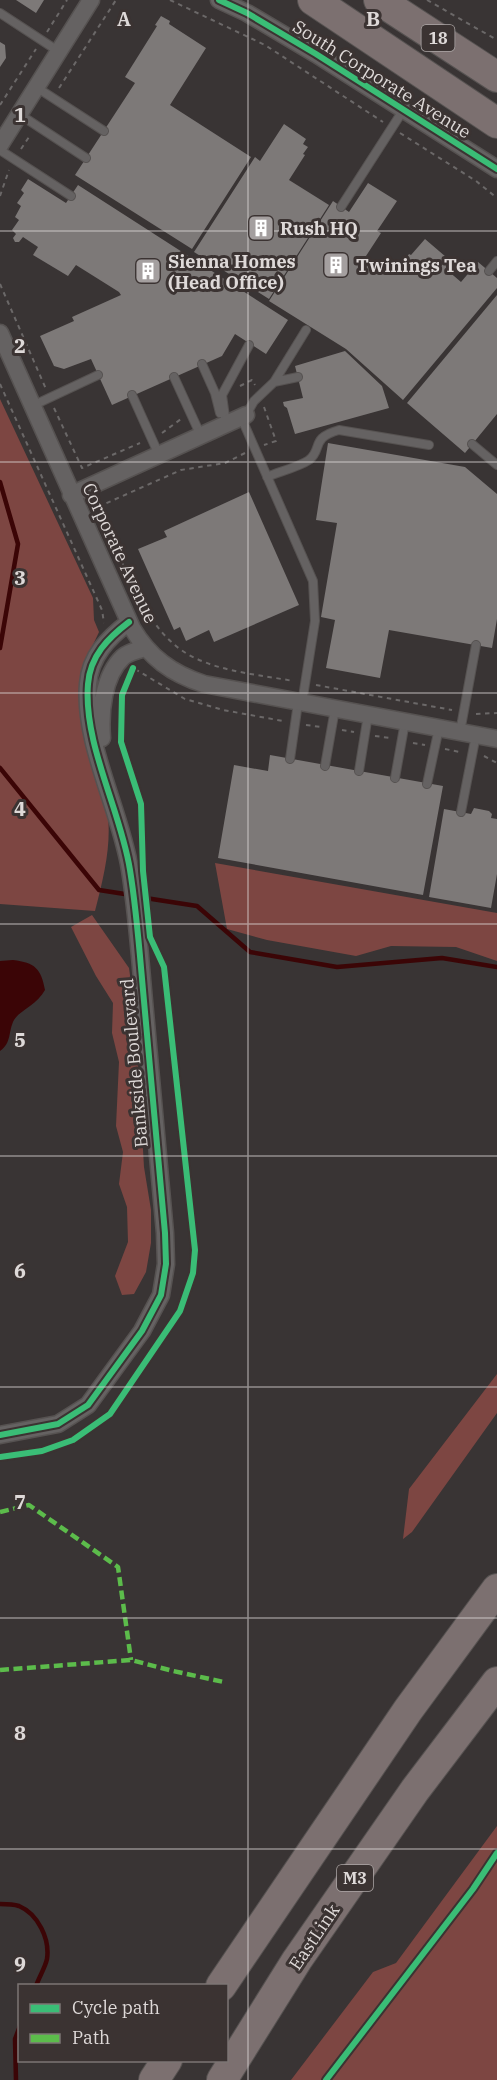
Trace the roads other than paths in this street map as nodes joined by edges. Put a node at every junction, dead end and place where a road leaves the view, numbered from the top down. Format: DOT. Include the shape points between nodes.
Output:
graph roads {
  1 [pos="91,0"];
  2 [pos="219,0"];
  3 [pos="313,0"];
  4 [pos="379,0"];
  5 [pos="0,13"];
  6 [pos="58,51"];
  7 [pos="497,77"];
  8 [pos="36,87"];
  9 [pos="404,109"];
  10 [pos="18,114"];
  11 [pos="497,123"];
  12 [pos="104,131"];
  13 [pos="0,145"];
  14 [pos="0,150"];
  15 [pos="86,158"];
  16 [pos="497,169"];
  17 [pos="71,196"];
  18 [pos="341,207"];
  19 [pos="497,261"];
  20 [pos="489,271"];
  21 [pos="306,330"];
  22 [pos="0,333"];
  23 [pos="249,345"];
  24 [pos="202,364"];
  25 [pos="98,375"];
  26 [pos="298,376"];
  27 [pos="174,377"];
  28 [pos="274,382"];
  29 [pos="132,395"];
  30 [pos="32,406"];
  31 [pos="234,420"];
  32 [pos="201,435"];
  33 [pos="472,444"];
  34 [pos="429,445"];
  35 [pos="159,455"];
  36 [pos="497,465"];
  37 [pos="267,477"];
  38 [pos="71,495"];
  39 [pos="129,622"];
  40 [pos="476,645"];
  41 [pos="145,648"];
  42 [pos="300,703"];
  43 [pos="335,709"];
  44 [pos="368,715"];
  45 [pos="405,722"];
  46 [pos="439,728"];
  47 [pos="468,734"];
  48 [pos="497,739"];
  49 [pos="290,759"];
  50 [pos="325,766"];
  51 [pos="103,771"];
  52 [pos="358,771"];
  53 [pos="395,778"];
  54 [pos="428,784"];
  55 [pos="461,812"];
  56 [pos="0,1435"];
  57 [pos="497,1589"];
  58 [pos="497,1682"];
  59 [pos="222,1984"];
  60 [pos="166,2062"];
  61 [pos="154,2080"];
  62 [pos="222,2080"];
  1 -- 6 [label="street"];
  2 -- 9 [label="street, South Corporate Avenue" via="247,13"];
  3 -- 11 [label="highway, 18"];
  4 -- 7 [label="highway, 18"];
  5 -- 6 [label="lane"];
  6 -- 8 [label="street"];
  8 -- 10 [label="street"];
  8 -- 12 [label="lane"];
  9 -- 16 [label="street, South Corporate Avenue"];
  9 -- 18 [label="lane"];
  10 -- 13 [label="street"];
  10 -- 15 [label="lane"];
  14 -- 17 [label="lane"];
  19 -- 20 [label="lane"];
  21 -- 28 [label="lane"];
  22 -- 30 [label="street, Corporate Avenue"];
  23 -- 31 [label="lane" via="222,395"];
  24 -- 31 [label="lane" via="215,393"];
  25 -- 30 [label="lane"];
  26 -- 28 [label="lane"];
  27 -- 32 [label="lane"];
  28 -- 31 [label="lane"];
  29 -- 35 [label="lane"];
  30 -- 38 [label="street, Corporate Avenue"];
  31 -- 32 [label="street"];
  31 -- 37 [label="lane"];
  32 -- 35 [label="street"];
  33 -- 36 [label="lane"];
  34 -- 37 [label="lane" via="339,430 321,438 310,459"];
  35 -- 38 [label="street"];
  37 -- 42 [label="lane" via="313,581 315,621"];
  38 -- 39 [label="street, Corporate Avenue"];
  39 -- 41 [label="street, Corporate Avenue"];
  39 -- 51 [label="street, Bankside Boulevard" via="102,646 93,661 88,684 94,743"];
  40 -- 47 [label="lane" via="464,712"];
  41 -- 42 [label="street, Corporate Avenue" via="166,667 196,682"];
  41 -- 51 [label="street, Bankside Boulevard" via="123,658 106,688 101,721"];
  42 -- 43 [label="street, Corporate Avenue"];
  42 -- 49 [label="lane"];
  43 -- 44 [label="street, Corporate Avenue"];
  43 -- 50 [label="lane"];
  44 -- 45 [label="street, Corporate Avenue"];
  44 -- 52 [label="lane"];
  45 -- 46 [label="street, Corporate Avenue"];
  45 -- 53 [label="lane"];
  46 -- 47 [label="street, Corporate Avenue"];
  46 -- 54 [label="lane"];
  47 -- 48 [label="street, Corporate Avenue"];
  47 -- 55 [label="lane" via="472,754"];
  51 -- 56 [label="street, Bankside Boulevard" via="130,868 166,1264 161,1295 142,1331 88,1405 58,1424"];
  57 -- 59 [label="highway" via="408,1710"];
  58 -- 62 [label="highway, EastLink / M3" via="415,1790 297,1960"];
  60 -- 61 [label="highway"];
}
